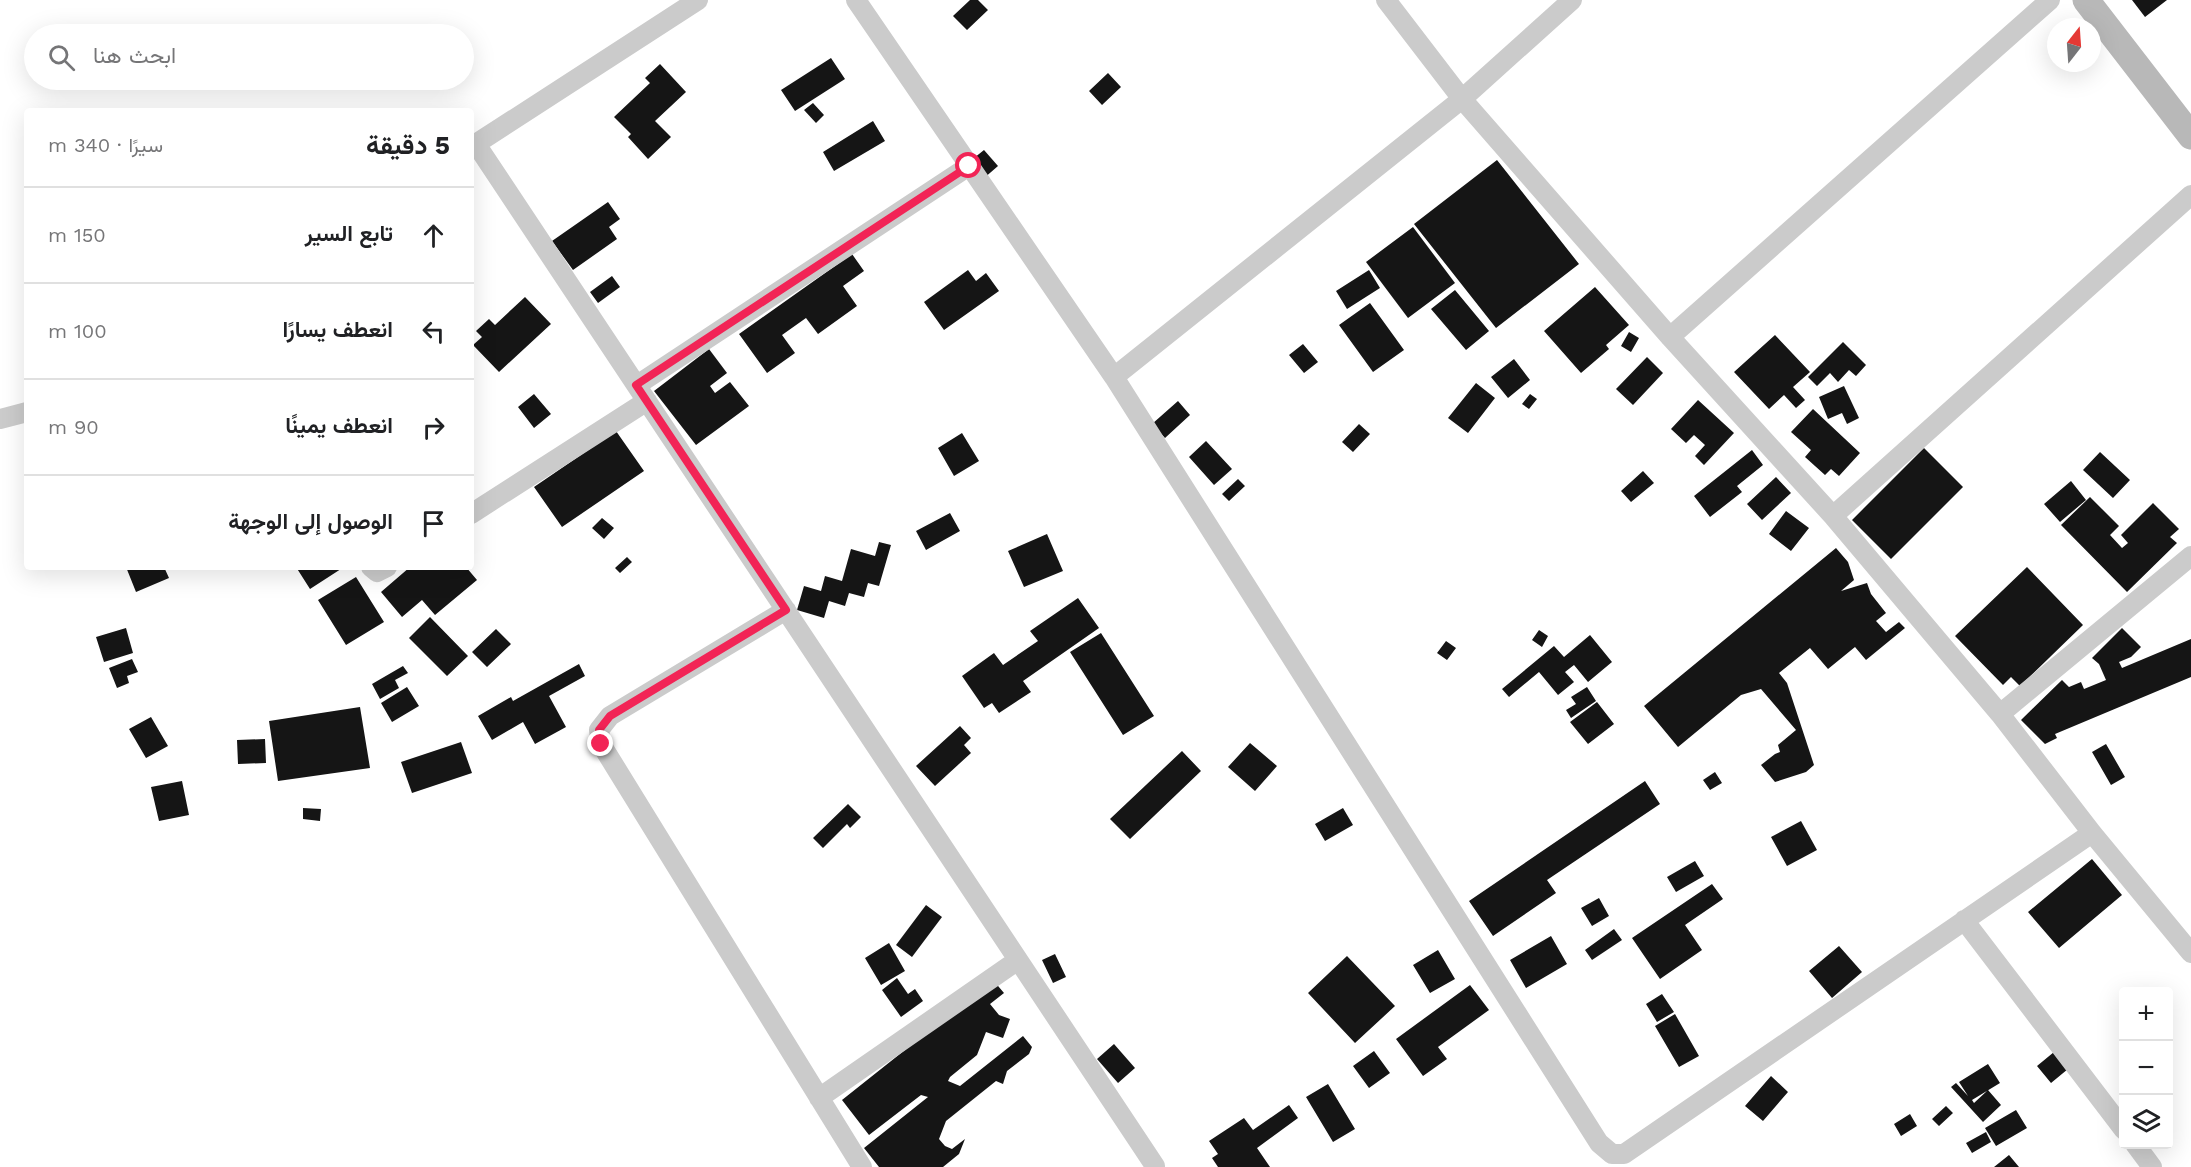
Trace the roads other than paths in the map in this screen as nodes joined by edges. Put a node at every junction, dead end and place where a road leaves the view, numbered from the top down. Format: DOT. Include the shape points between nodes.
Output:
graph roads {
  1 [pos="698,0"];
  2 [pos="856,0"];
  3 [pos="1386,0"];
  4 [pos="1572,0"];
  5 [pos="2050,0"];
  6 [pos="2086,0"];
  7 [pos="1462,99"];
  8 [pos="2191,136"];
  9 [pos="474,146"];
  10 [pos="969,166"];
  11 [pos="2191,195"];
  12 [pos="1670,337"];
  13 [pos="1114,377"];
  14 [pos="642,393"];
  15 [pos="24,413"];
  16 [pos="0,419"];
  17 [pos="474,512"];
  18 [pos="1833,516"];
  19 [pos="2191,556"];
  20 [pos="786,610"];
  21 [pos="2000,714"];
  22 [pos="2092,833"];
  23 [pos="1964,920"];
  24 [pos="2191,953"];
  25 [pos="1018,960"];
  26 [pos="819,1098"];
  27 [pos="2119,1123"];
  28 [pos="2139,1149"];
  29 [pos="1155,1166"];
  30 [pos="862,1167"];
  31 [pos="2152,1167"];
  1 -- 9 [label="street"];
  2 -- 10 [label="street"];
  3 -- 7 [label="street"];
  4 -- 7 [label="street"];
  5 -- 12 [label="street"];
  6 -- 8 [label="street"];
  7 -- 12 [label="street"];
  7 -- 13 [label="street"];
  9 -- 14 [label="street"];
  10 -- 13 [label="street"];
  10 -- 14 [label="street"];
  11 -- 18 [label="street"];
  12 -- 18 [label="street"];
  13 -- 23 [label="street" via="1599,1143 1612,1154 1624,1154"];
  14 -- 17 [label="street"];
  14 -- 20 [label="street"];
  15 -- 16 [label="street"];
  18 -- 21 [label="street"];
  19 -- 21 [label="street"];
  20 -- 25 [label="street"];
  20 -- 26 [label="street" via="610,716 599,730 601,744"];
  21 -- 22 [label="street"];
  22 -- 23 [label="street"];
  22 -- 24 [label="street"];
  23 -- 27 [label="street"];
  25 -- 26 [label="street"];
  25 -- 29 [label="street"];
  26 -- 30 [label="street"];
  28 -- 31 [label="street"];
}
